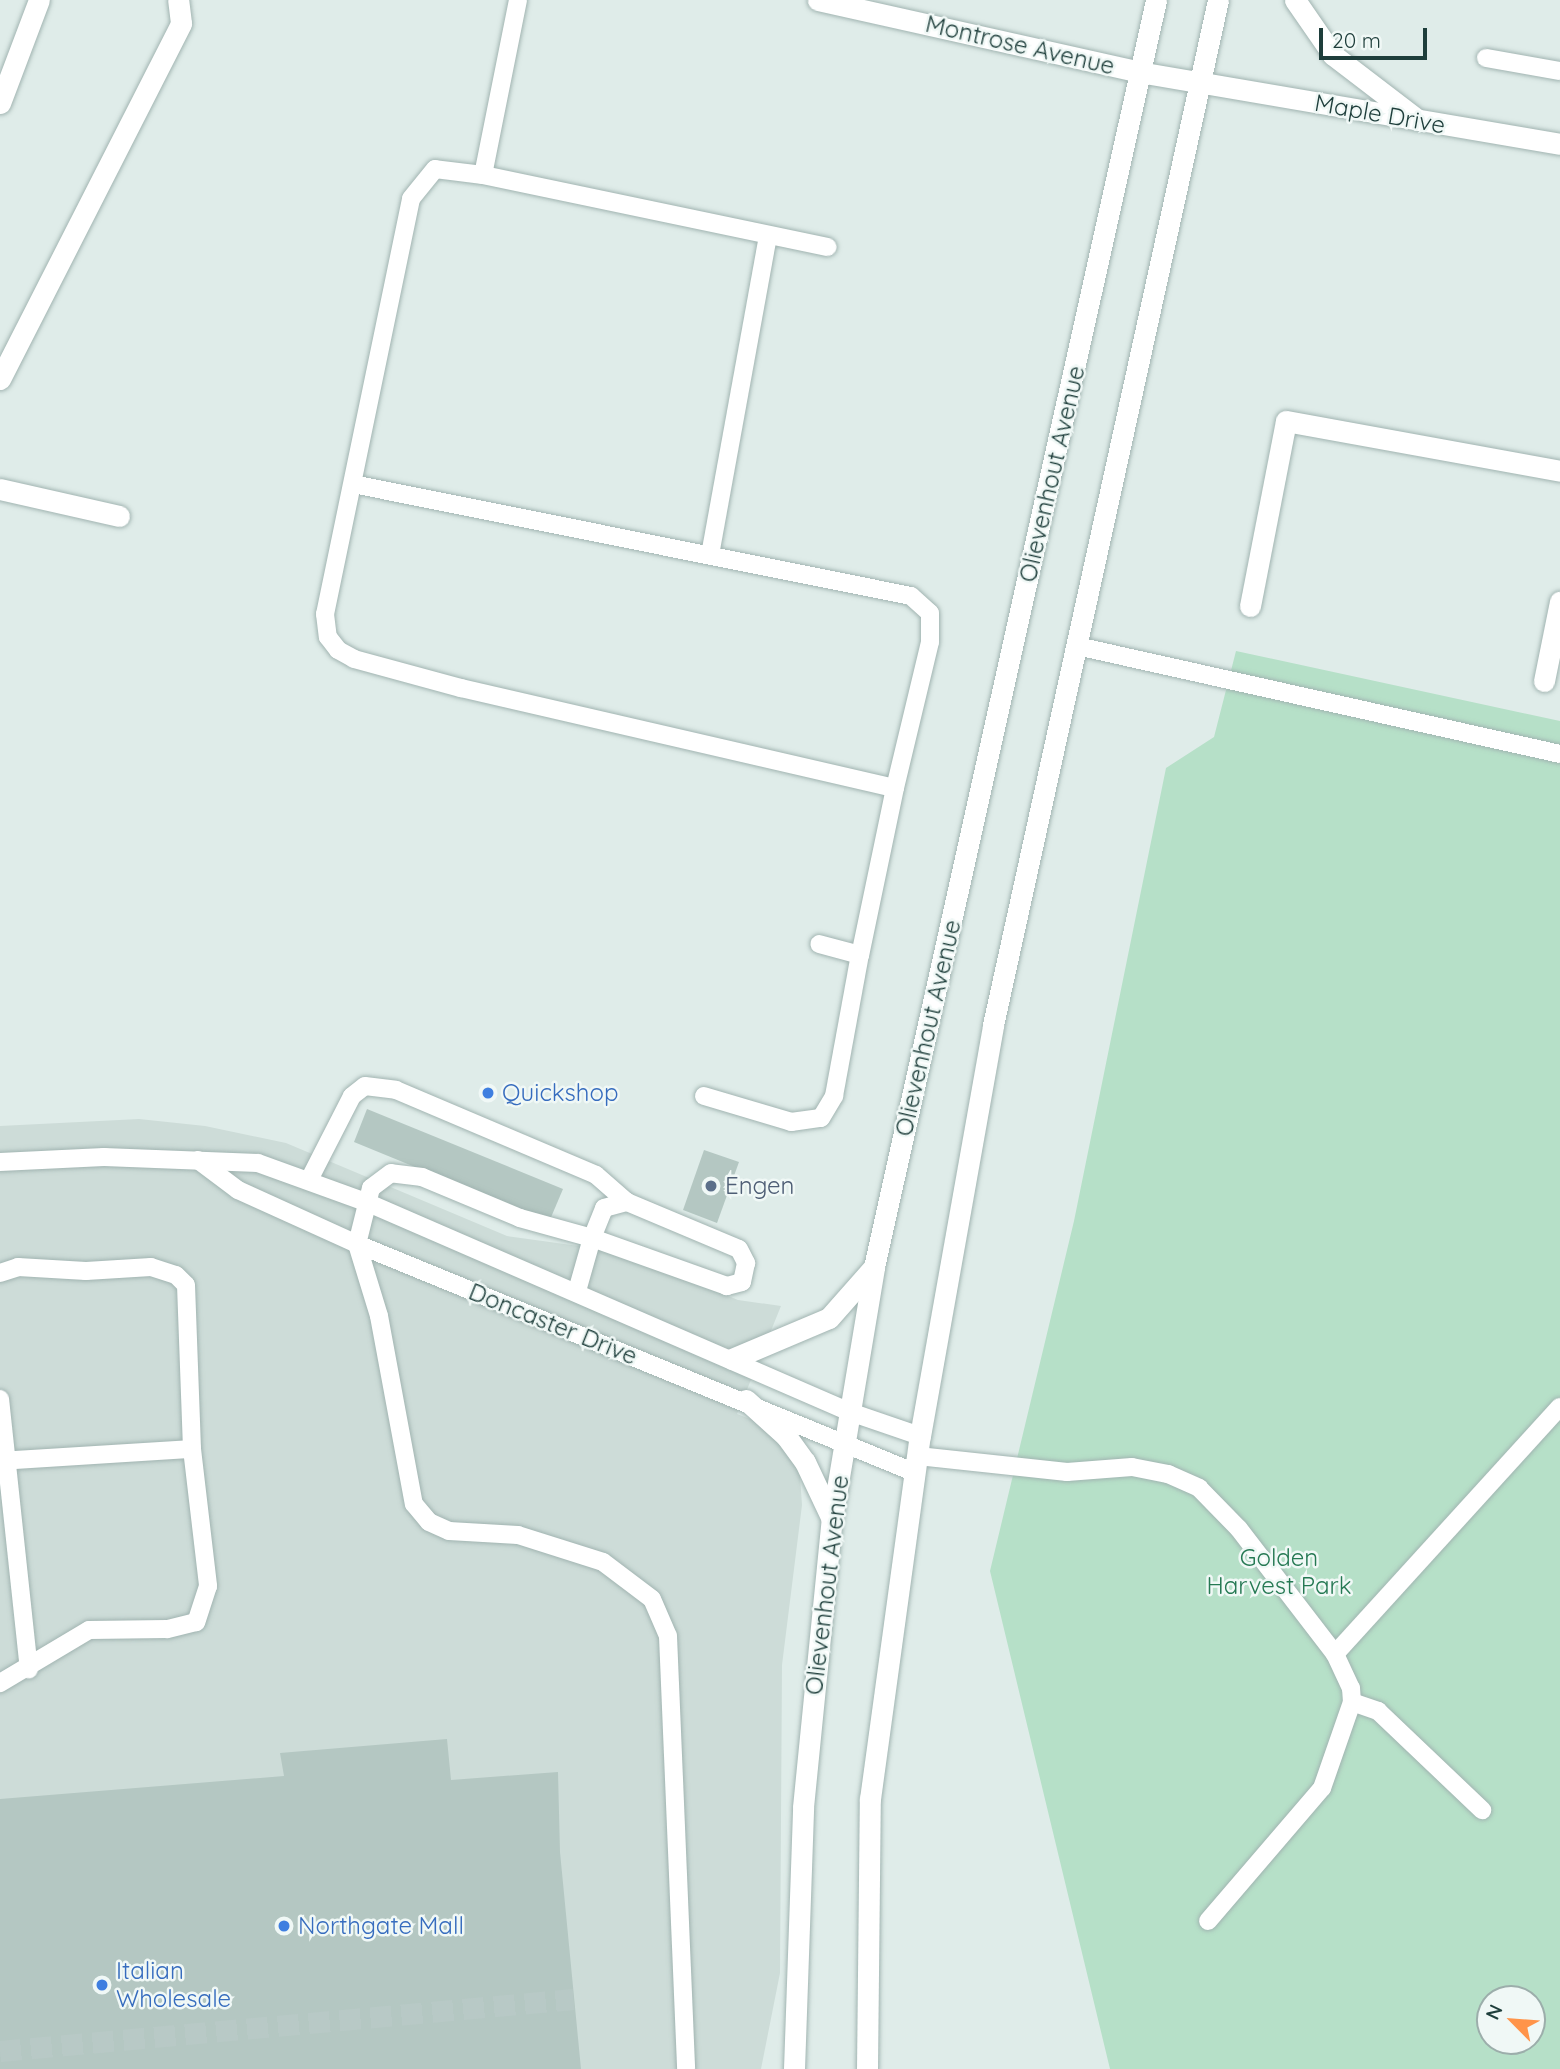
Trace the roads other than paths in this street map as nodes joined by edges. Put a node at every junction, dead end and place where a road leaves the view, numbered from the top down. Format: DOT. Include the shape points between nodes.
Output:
graph roads {
  1 [pos="40,0"];
  2 [pos="178,0"];
  3 [pos="518,0"];
  4 [pos="818,0"];
  5 [pos="1156,0"];
  6 [pos="1218,0"];
  7 [pos="1295,0"];
  8 [pos="1486,58"];
  9 [pos="1139,72"];
  10 [pos="1560,72"];
  11 [pos="1199,83"];
  12 [pos="0,103"];
  13 [pos="1418,120"];
  14 [pos="1560,144"];
  15 [pos="483,175"];
  16 [pos="768,235"];
  17 [pos="828,247"];
  18 [pos="0,379"];
  19 [pos="1560,471"];
  20 [pos="352,484"];
  21 [pos="0,489"];
  22 [pos="119,516"];
  23 [pos="710,555"];
  24 [pos="1560,602"];
  25 [pos="1250,606"];
  26 [pos="1077,646"];
  27 [pos="1544,681"];
  28 [pos="1560,754"];
  29 [pos="895,788"];
  30 [pos="819,944"];
  31 [pos="860,955"];
  32 [pos="704,1096"];
  33 [pos="198,1160"];
  34 [pos="0,1162"];
  35 [pos="309,1180"];
  36 [pos="366,1202"];
  37 [pos="627,1202"];
  38 [pos="592,1238"];
  39 [pos="357,1244"];
  40 [pos="874,1267"];
  41 [pos="0,1273"];
  42 [pos="576,1291"];
  43 [pos="732,1359"];
  44 [pos="0,1399"];
  45 [pos="746,1401"];
  46 [pos="1560,1407"];
  47 [pos="850,1412"];
  48 [pos="844,1443"];
  49 [pos="192,1449"];
  50 [pos="918,1455"];
  51 [pos="3,1461"];
  52 [pos="832,1519"];
  53 [pos="1335,1654"];
  54 [pos="29,1669"];
  55 [pos="0,1683"];
  56 [pos="1352,1702"];
  57 [pos="1482,1810"];
  58 [pos="1208,1921"];
  59 [pos="686,2069"];
  60 [pos="794,2069"];
  61 [pos="867,2069"];
  1 -- 12 [label="street"];
  2 -- 18 [label="street" via="181,23"];
  3 -- 15 [label="lane"];
  4 -- 9 [label="street, Montrose Avenue"];
  5 -- 9 [label="street, Olievenhout Avenue"];
  6 -- 11 [label="street"];
  7 -- 13 [label="street" via="1333,55"];
  8 -- 10 [label="lane"];
  9 -- 11 [label="street, Montrose Avenue"];
  9 -- 40 [label="street, Olievenhout Avenue"];
  11 -- 13 [label="street, Maple Drive"];
  11 -- 26 [label="street"];
  13 -- 14 [label="street, Maple Drive"];
  15 -- 16 [label="lane"];
  15 -- 20 [label="lane" via="435,169 411,199"];
  16 -- 17 [label="lane"];
  16 -- 23 [label="lane"];
  19 -- 25 [label="street" via="1286,421"];
  20 -- 23 [label="lane"];
  20 -- 29 [label="lane" via="325,614 328,637 338,650 355,659 461,688"];
  21 -- 22 [label="street"];
  23 -- 29 [label="lane" via="911,596 930,613 930,642"];
  24 -- 27 [label="street"];
  26 -- 28 [label="lane"];
  26 -- 50 [label="street" via="993,1024"];
  29 -- 31 [label="lane"];
  30 -- 31 [label="lane"];
  31 -- 32 [label="lane" via="834,1096 821,1118 791,1122"];
  33 -- 34 [label="lane, Doncaster Drive"];
  33 -- 35 [label="lane, Doncaster Drive" via="258,1163"];
  33 -- 39 [label="lane, Doncaster Drive" via="238,1191"];
  35 -- 36 [label="lane, Doncaster Drive"];
  35 -- 37 [label="lane" via="352,1096 365,1086 396,1090 596,1175"];
  36 -- 38 [label="lane" via="375,1181 403,1173 444,1185 520,1218"];
  36 -- 39 [label="lane"];
  36 -- 42 [label="lane, Doncaster Drive"];
  37 -- 38 [label="lane" via="604,1208"];
  37 -- 38 [label="lane" via="739,1249 746,1263 742,1282 727,1286"];
  38 -- 42 [label="lane"];
  39 -- 45 [label="lane, Doncaster Drive"];
  39 -- 59 [label="lane" via="379,1316 414,1504 429,1522 450,1531 518,1535 603,1562 652,1599 668,1636"];
  40 -- 43 [label="street" via="828,1318"];
  40 -- 47 [label="street, Olievenhout Avenue"];
  41 -- 49 [label="lane" via="18,1267 86,1271 151,1267 181,1279 186,1285"];
  42 -- 43 [label="lane, Doncaster Drive"];
  43 -- 47 [label="lane, Doncaster Drive"];
  44 -- 51 [label="lane"];
  45 -- 48 [label="lane, Doncaster Drive"];
  45 -- 52 [label="street" via="791,1443"];
  46 -- 53 [label="lane"];
  47 -- 48 [label="street, Olievenhout Avenue"];
  47 -- 50 [label="lane, Doncaster Drive"];
  48 -- 50 [label="lane, Doncaster Drive"];
  48 -- 52 [label="street, Olievenhout Avenue"];
  49 -- 51 [label="lane"];
  49 -- 54 [label="lane" via="208,1586 196,1622 167,1629 89,1630 64,1642"];
  50 -- 53 [label="lane" via="1066,1472 1132,1466 1168,1474 1199,1488 1239,1529"];
  50 -- 61 [label="street" via="870,1799"];
  51 -- 54 [label="lane"];
  52 -- 60 [label="street, Olievenhout Avenue" via="803,1807"];
  53 -- 56 [label="lane" via="1351,1688"];
  54 -- 55 [label="lane"];
  56 -- 57 [label="lane" via="1378,1710"];
  56 -- 58 [label="lane" via="1322,1788"];
}
